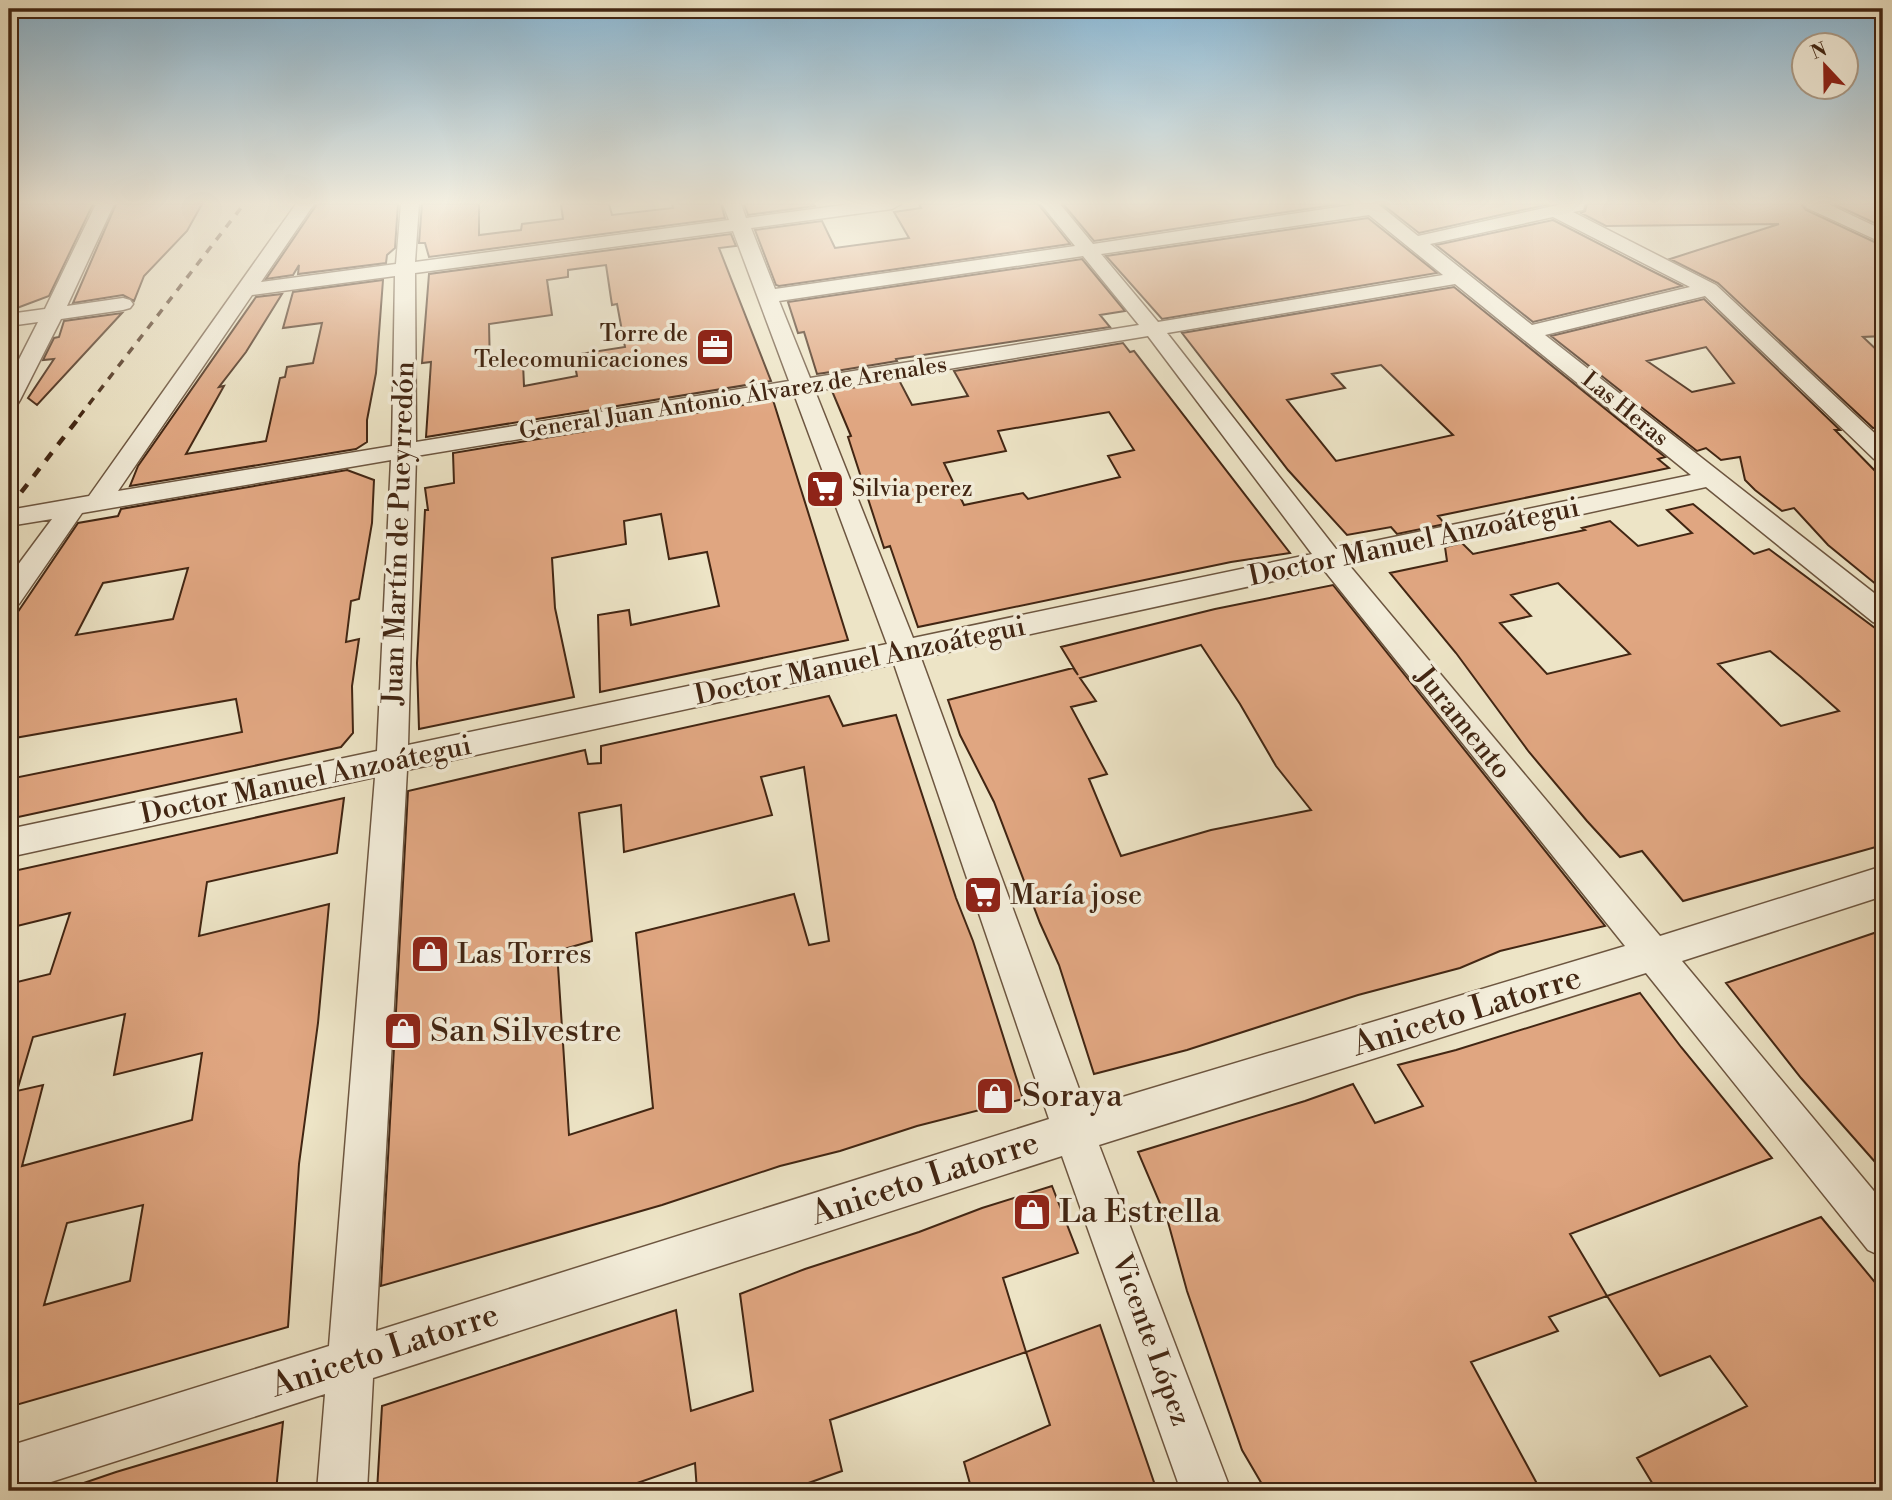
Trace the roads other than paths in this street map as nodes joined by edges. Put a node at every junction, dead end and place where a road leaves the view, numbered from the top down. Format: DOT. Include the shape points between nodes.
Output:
graph roads {
  1 [pos="72,274"];
  2 [pos="257,274"];
  3 [pos="362,274"];
  4 [pos="405,274"];
  5 [pos="760,274"];
  6 [pos="925,274"];
  7 [pos="1107,274"];
  8 [pos="1453,274"];
  9 [pos="1680,274"];
  10 [pos="1458,278"];
  11 [pos="1709,289"];
  12 [pos="246,290"];
  13 [pos="769,296"];
  14 [pos="123,304"];
  15 [pos="53,314"];
  16 [pos="9,320"];
  17 [pos="1154,330"];
  18 [pos="1529,332"];
  19 [pos="804,387"];
  20 [pos="9,400"];
  21 [pos="404,450"];
  22 [pos="1883,454"];
  23 [pos="1711,478"];
  24 [pos="86,504"];
  25 [pos="9,518"];
  26 [pos="1331,561"];
  27 [pos="9,597"];
  28 [pos="1883,615"];
  29 [pos="904,652"];
  30 [pos="392,762"];
  31 [pos="9,843"];
  32 [pos="1883,881"];
  33 [pos="1651,955"];
  34 [pos="1074,1132"];
  35 [pos="1883,1235"];
  36 [pos="351,1362"];
  37 [pos="9,1471"];
  38 [pos="342,1491"];
  39 [pos="1206,1491"];
  1 -- 15 [label="street"];
  2 -- 12 [label="street"];
  3 -- 12 [label="street"];
  4 -- 21 [label="street, Juan Martín de Pueyrredón"];
  5 -- 13 [label="street, Vicente López"];
  6 -- 13 [label="street"];
  7 -- 17 [label="street, Juramento"];
  8 -- 10 [label="street, Las Heras"];
  9 -- 11 [label="street"];
  10 -- 17 [label="street, General Juan Antonio Álvarez de Arenales"];
  10 -- 18 [label="street, Las Heras"];
  11 -- 18 [label="street"];
  11 -- 22 [label="street"];
  12 -- 24 [label="street"];
  13 -- 19 [label="street, Vicente López"];
  14 -- 15 [label="street"];
  15 -- 16 [label="street"];
  15 -- 20 [label="street"];
  17 -- 19 [label="street, General Juan Antonio Álvarez de Arenales"];
  17 -- 26 [label="street, Juramento"];
  18 -- 23 [label="street, Las Heras"];
  19 -- 21 [label="street, General Juan Antonio Álvarez de Arenales"];
  19 -- 29 [label="street, Vicente López"];
  21 -- 24 [label="street, General Juan Antonio Álvarez de Arenales"];
  21 -- 30 [label="street, Juan Martín de Pueyrredón"];
  23 -- 26 [label="street, Doctor Manuel Anzoátegui"];
  23 -- 28 [label="street, Las Heras"];
  24 -- 25 [label="street, General Juan Antonio Álvarez de Arenales"];
  24 -- 27 [label="street"];
  26 -- 29 [label="street, Doctor Manuel Anzoátegui"];
  26 -- 33 [label="street, Juramento"];
  29 -- 30 [label="street, Doctor Manuel Anzoátegui"];
  29 -- 34 [label="street, Vicente López"];
  30 -- 31 [label="street, Doctor Manuel Anzoátegui"];
  30 -- 36 [label="street, Juan Martín de Pueyrredón"];
  32 -- 33 [label="street, Aniceto Latorre"];
  33 -- 34 [label="street, Aniceto Latorre"];
  33 -- 35 [label="street, Juramento"];
  34 -- 36 [label="street, Aniceto Latorre"];
  34 -- 39 [label="street, Vicente López"];
  36 -- 37 [label="street, Aniceto Latorre"];
  36 -- 38 [label="street, Juan Martín de Pueyrredón"];
}
